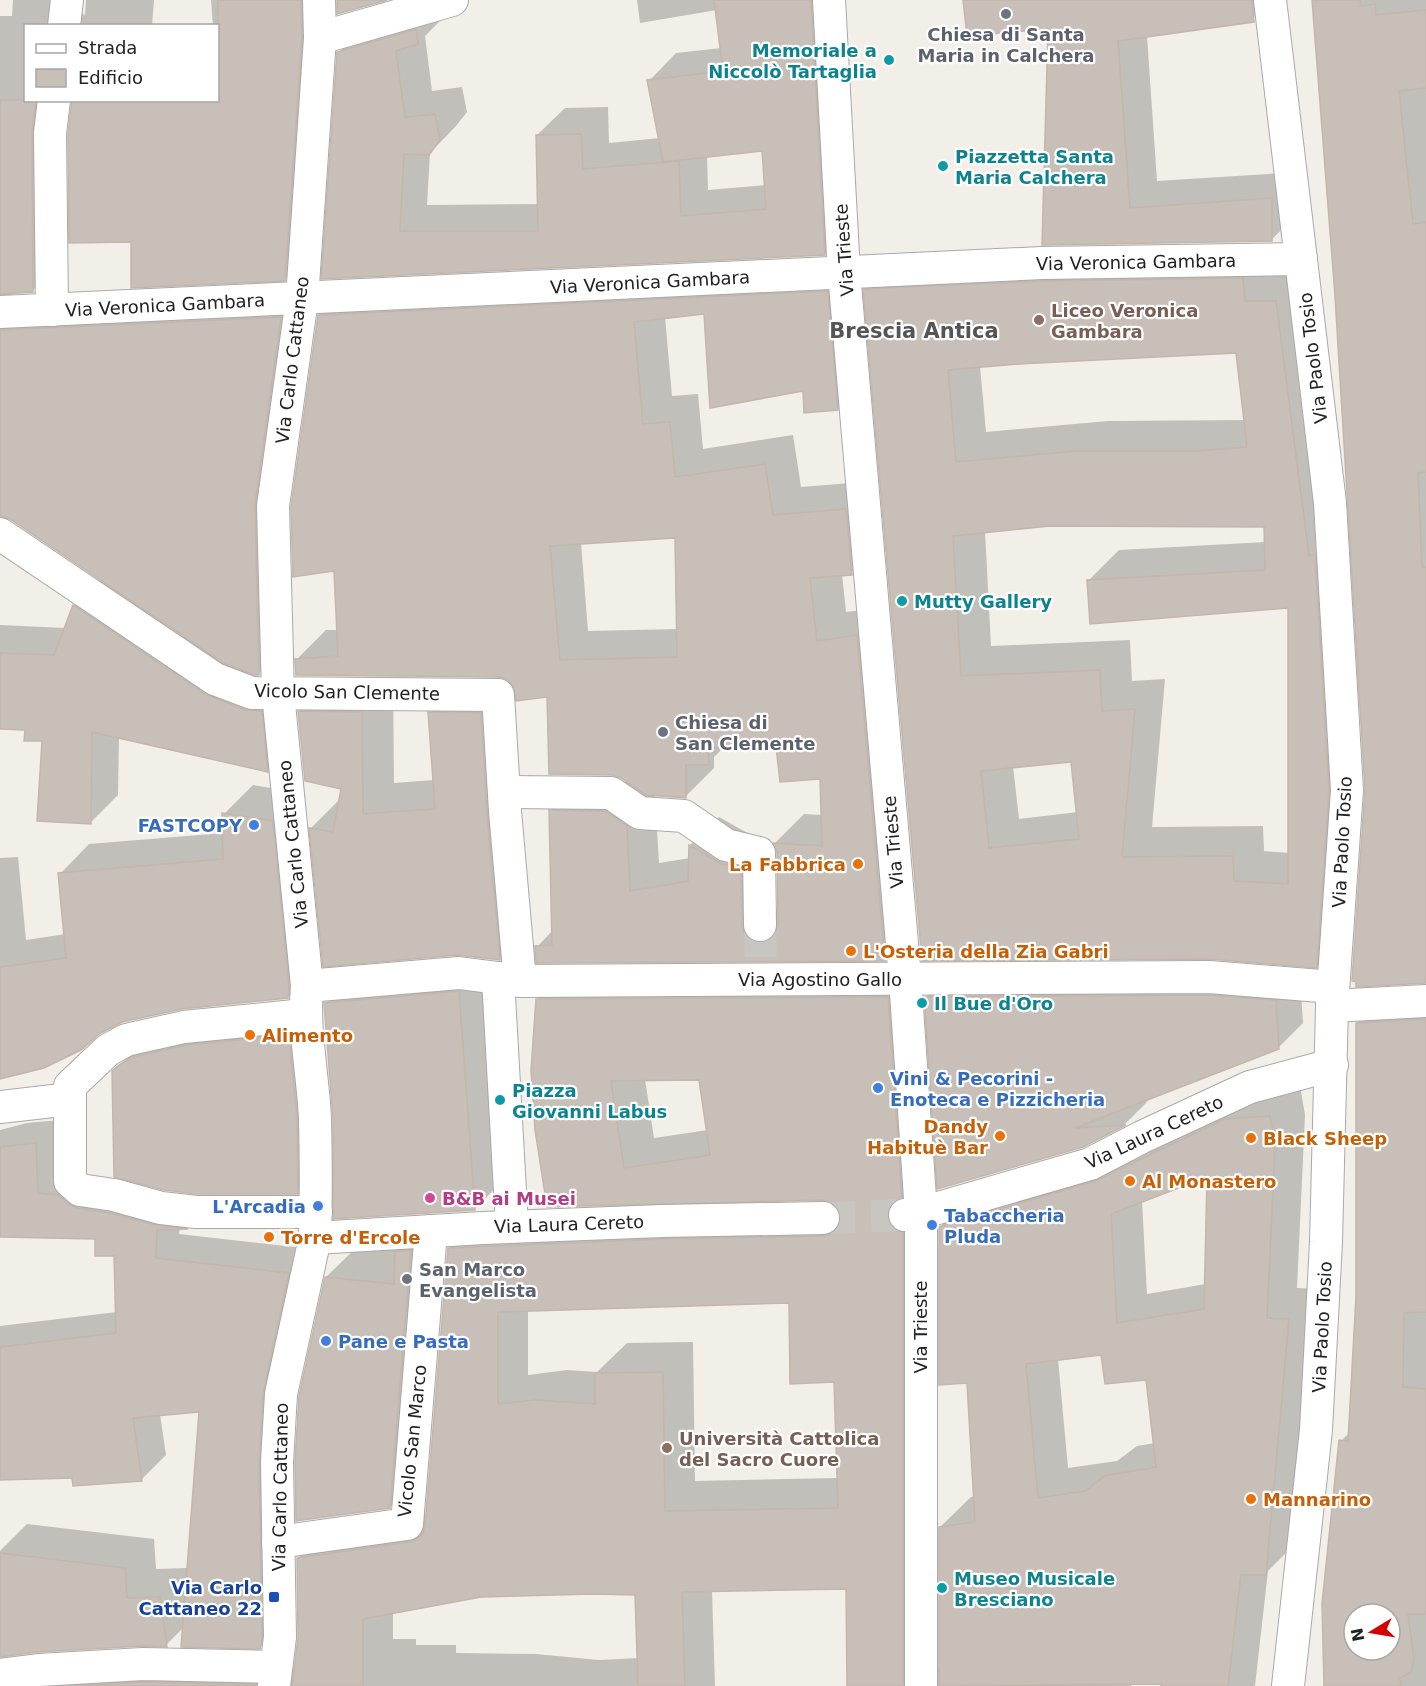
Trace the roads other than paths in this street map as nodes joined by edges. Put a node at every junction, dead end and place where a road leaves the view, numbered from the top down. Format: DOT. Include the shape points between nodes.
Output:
graph roads {
  1 [pos="67,0"];
  2 [pos="319,0"];
  3 [pos="452,0"];
  4 [pos="829,0"];
  5 [pos="1270,0"];
  6 [pos="64,24"];
  7 [pos="320,38"];
  8 [pos="54,102"];
  9 [pos="1301,259"];
  10 [pos="844,273"];
  11 [pos="302,299"];
  12 [pos="52,310"];
  13 [pos="0,312"];
  14 [pos="0,534"];
  15 [pos="265,694"];
  16 [pos="504,792"];
  17 [pos="760,925"];
  18 [pos="905,978"];
  19 [pos="509,979"];
  20 [pos="1332,996"];
  21 [pos="306,1000"];
  22 [pos="1426,1001"];
  23 [pos="108,1050"];
  24 [pos="1332,1065"];
  25 [pos="70,1099"];
  26 [pos="1,1107"];
  27 [pos="913,1214"];
  28 [pos="824,1218"];
  29 [pos="315,1225"];
  30 [pos="512,1227"];
  31 [pos="431,1231"];
  32 [pos="278,1542"];
  33 [pos="0,1675"];
  34 [pos="274,1676"];
  35 [pos="921,1686"];
  36 [pos="1288,1686"];
  1 -- 6 [label="street"];
  2 -- 7 [label="street, Via Carlo Cattaneo"];
  3 -- 7 [label="street"];
  4 -- 10 [label="street, Via Trieste"];
  5 -- 9 [label="street, Via Paolo Tosio"];
  7 -- 11 [label="street, Via Carlo Cattaneo"];
  8 -- 12 [label="street" via="50,133"];
  9 -- 10 [label="street, Via Veronica Gambara" via="1042,263"];
  9 -- 20 [label="street, Via Paolo Tosio" via="1330,503 1347,790"];
  10 -- 11 [label="street, Via Veronica Gambara"];
  10 -- 18 [label="street, Via Trieste"];
  11 -- 12 [label="street, Via Veronica Gambara"];
  11 -- 15 [label="street, Via Carlo Cattaneo" via="273,506"];
  12 -- 13 [label="street, Via Veronica Gambara"];
  14 -- 15 [label="street, Vicolo San Clemente" via="215,679"];
  15 -- 16 [label="street, Vicolo San Clemente" via="498,694"];
  15 -- 21 [label="street, Via Carlo Cattaneo"];
  16 -- 17 [label="street" via="611,793 640,813 684,816 726,846 759,853"];
  16 -- 19 [label="street, Vicolo San Clemente"];
  18 -- 19 [label="street, Via Agostino Gallo" via="761,975"];
  18 -- 20 [label="street, Via Agostino Gallo" via="1209,977"];
  18 -- 27 [label="street, Via Trieste"];
  19 -- 21 [label="street, Via Agostino Gallo" via="459,973"];
  19 -- 30 [label="street"];
  20 -- 22 [label="street, Via Agostino Gallo"];
  20 -- 24 [label="street, Via Paolo Tosio"];
  21 -- 23 [label="street, Via Agostino Gallo" via="126,1040"];
  21 -- 29 [label="street, Via Carlo Cattaneo" via="315,1118"];
  23 -- 25 [label="street, Via Laura Cereto" via="70,1086"];
  24 -- 27 [label="street, Via Laura Cereto" via="1250,1087 1090,1164"];
  24 -- 36 [label="street, Via Paolo Tosio" via="1316,1430"];
  25 -- 26 [label="street"];
  25 -- 29 [label="street, Via Laura Cereto" via="70,1181 80,1190 161,1208"];
  27 -- 35 [label="street, Via Trieste"];
  28 -- 30 [label="street, Via Laura Cereto"];
  29 -- 31 [label="street, Via Laura Cereto"];
  29 -- 32 [label="street, Via Carlo Cattaneo" via="281,1394"];
  30 -- 31 [label="street, Via Laura Cereto"];
  31 -- 32 [label="street, Vicolo San Marco" via="407,1524"];
  32 -- 34 [label="street, Via Carlo Cattaneo" via="280,1637"];
  33 -- 34 [label="street" via="143,1664"];
}
